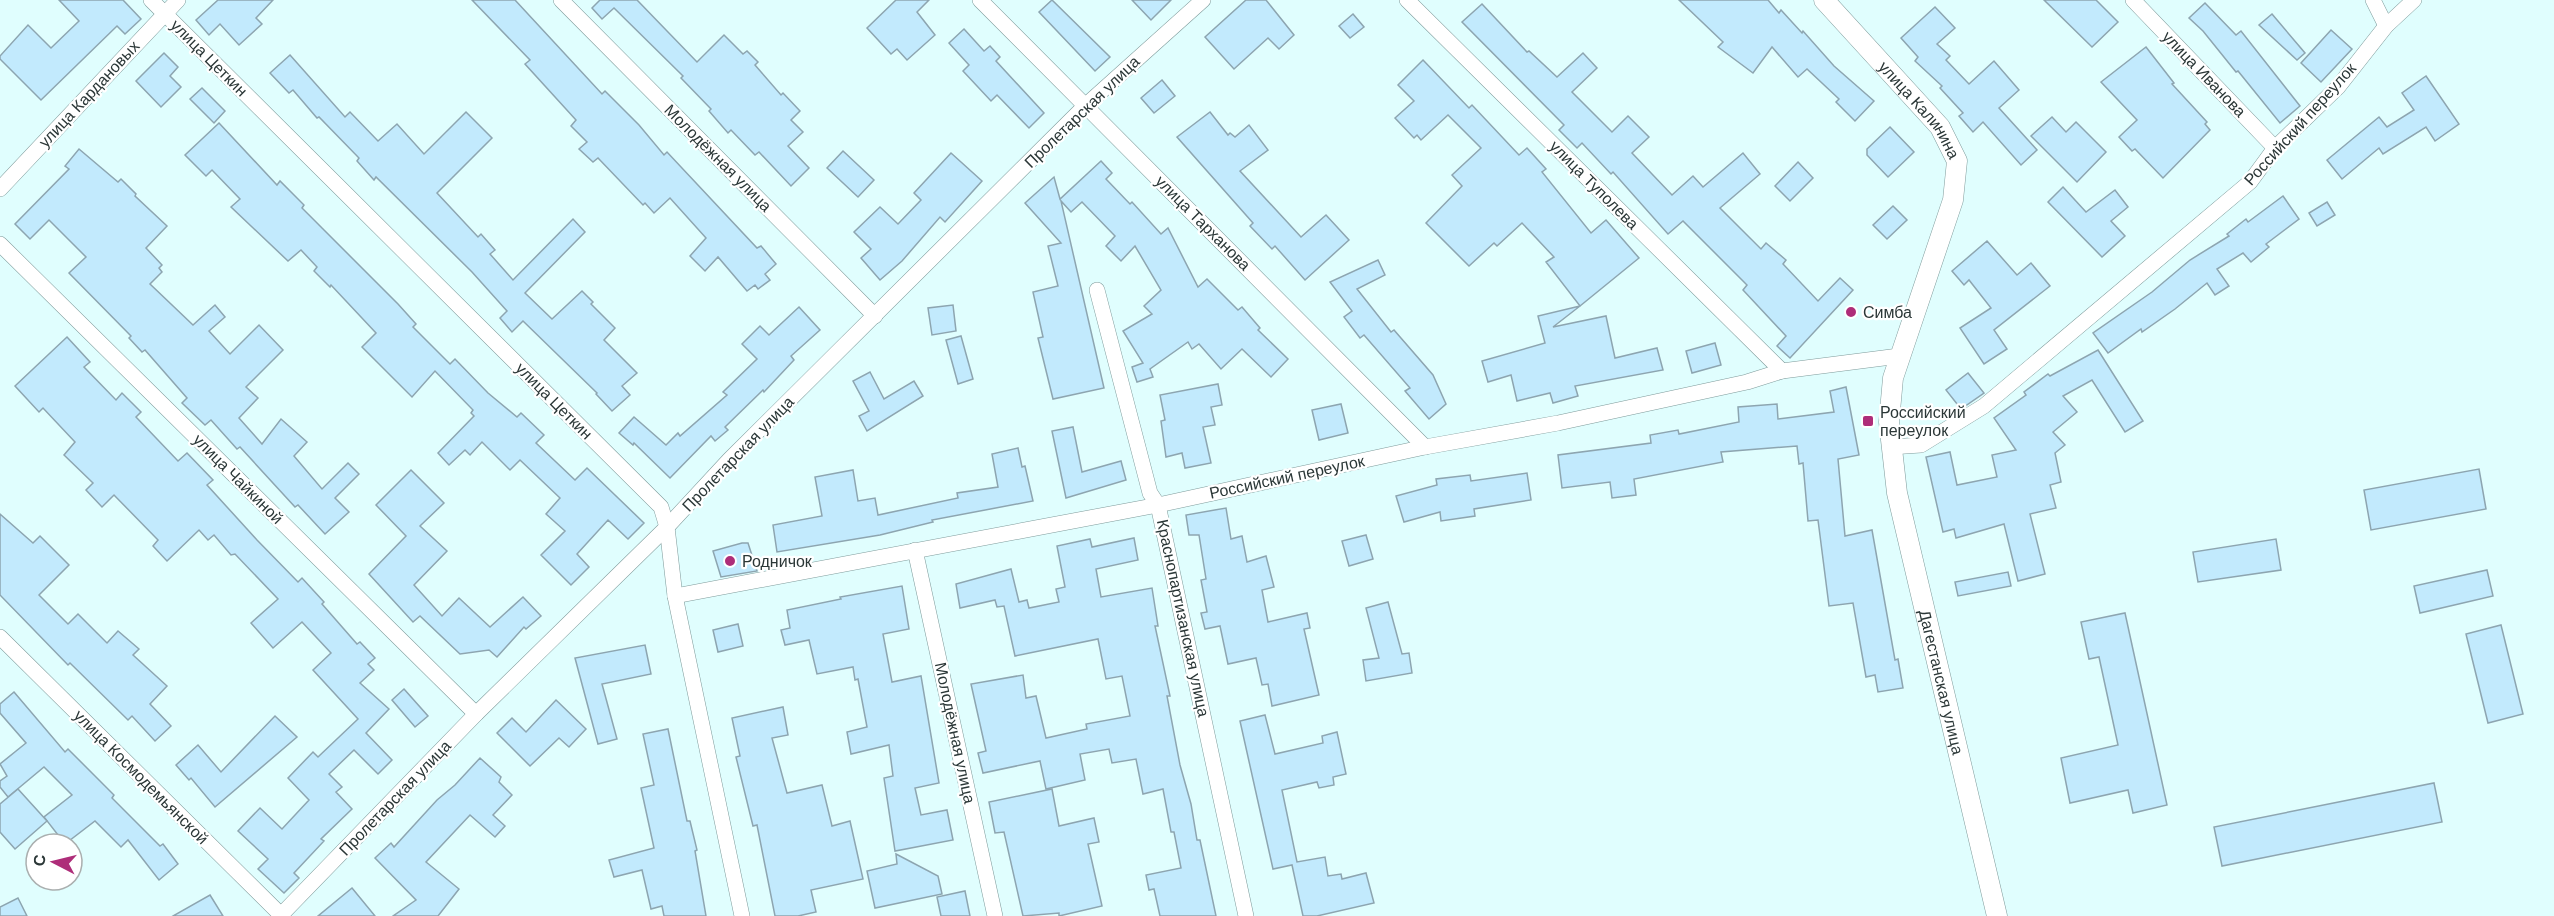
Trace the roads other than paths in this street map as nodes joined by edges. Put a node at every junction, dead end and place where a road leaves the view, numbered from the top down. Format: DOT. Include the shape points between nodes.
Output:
graph roads {
  1 [pos="151,0"];
  2 [pos="178,0"];
  3 [pos="561,0"];
  4 [pos="980,0"];
  5 [pos="1203,0"];
  6 [pos="1407,0"];
  7 [pos="1824,0"];
  8 [pos="2133,0"];
  9 [pos="2373,0"];
  10 [pos="2414,0"];
  11 [pos="164,13"];
  12 [pos="2386,26"];
  13 [pos="1085,106"];
  14 [pos="2275,148"];
  15 [pos="0,189"];
  16 [pos="0,244"];
  17 [pos="1097,290"];
  18 [pos="875,316"];
  19 [pos="1899,356"];
  20 [pos="1782,371"];
  21 [pos="1425,447"];
  22 [pos="1890,447"];
  23 [pos="1158,505"];
  24 [pos="667,527"];
  25 [pos="915,550"];
  26 [pos="675,596"];
  27 [pos="0,637"];
  28 [pos="476,714"];
  29 [pos="281,916"];
  30 [pos="742,916"];
  31 [pos="995,916"];
  32 [pos="1246,916"];
  33 [pos="1997,916"];
  1 -- 11 [label="street, улица Цеткин"];
  2 -- 11 [label="street, улица Кардановых"];
  3 -- 18 [label="street, Молодёжная улица"];
  4 -- 13 [label="street, улица Тарханова"];
  5 -- 13 [label="street, Пролетарская улица"];
  6 -- 20 [label="street, улица Туполева"];
  7 -- 19 [label="street, улица Калинина" via="1940,127 1958,161 1953,200"];
  8 -- 14 [label="street, улица Иванова"];
  9 -- 12 [label="street"];
  10 -- 12 [label="street, Российский переулок"];
  11 -- 15 [label="street, улица Кардановых"];
  11 -- 24 [label="street, улица Цеткин" via="661,507"];
  12 -- 14 [label="street, Российский переулок" via="2338,87"];
  13 -- 18 [label="street, Пролетарская улица"];
  13 -- 21 [label="street, улица Тарханова"];
  14 -- 22 [label="street, Российский переулок" via="2250,182 1984,406 1921,445"];
  16 -- 28 [label="street, улица Чайкиной"];
  17 -- 23 [label="street, Краснопартизанская улица" via="1150,493"];
  18 -- 24 [label="street, Пролетарская улица"];
  19 -- 20 [label="street, Российский переулок"];
  19 -- 22 [label="street, улица Калинина" via="1893,378"];
  20 -- 21 [label="street, Российский переулок" via="1558,423"];
  21 -- 23 [label="street, Российский переулок"];
  22 -- 33 [label="street, Дагестанская улица" via="1897,493"];
  23 -- 25 [label="street, Российский переулок"];
  23 -- 32 [label="street, Краснопартизанская улица"];
  24 -- 26 [label="street, улица Цеткин"];
  24 -- 28 [label="street, Пролетарская улица"];
  25 -- 26 [label="street, Российский переулок"];
  25 -- 31 [label="street, Молодёжная улица"];
  26 -- 30 [label="street, улица Цеткин"];
  27 -- 29 [label="street, улица Космодемьянской"];
  28 -- 29 [label="street, Пролетарская улица"];
}
